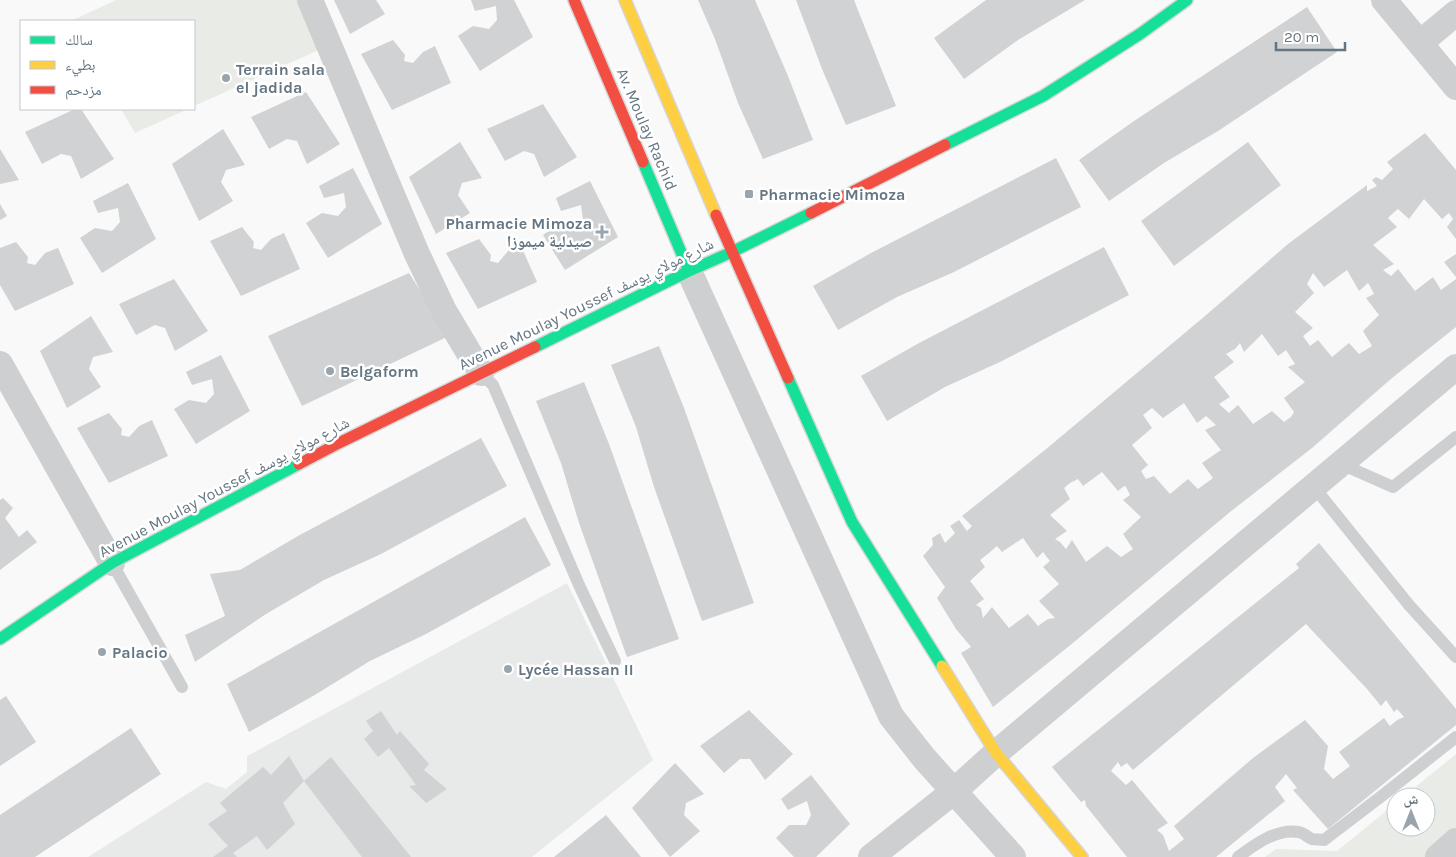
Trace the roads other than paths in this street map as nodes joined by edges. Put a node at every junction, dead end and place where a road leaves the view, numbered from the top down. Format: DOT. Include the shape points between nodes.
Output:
graph roads {
  1 [pos="310,0"];
  2 [pos="574,0"];
  3 [pos="625,0"];
  4 [pos="1187,0"];
  5 [pos="1384,0"];
  6 [pos="1456,13"];
  7 [pos="1420,43"];
  8 [pos="1456,87"];
  9 [pos="732,252"];
  10 [pos="689,271"];
  11 [pos="0,364"];
  12 [pos="1456,367"];
  13 [pos="481,373"];
  14 [pos="1456,437"];
  15 [pos="1341,464"];
  16 [pos="1314,487"];
  17 [pos="112,563"];
  18 [pos="0,639"];
  19 [pos="1456,657"];
  20 [pos="615,661"];
  21 [pos="182,687"];
  22 [pos="1456,737"];
  23 [pos="996,753"];
  24 [pos="954,792"];
  25 [pos="1456,841"];
  26 [pos="871,857"];
  27 [pos="1013,857"];
  28 [pos="1082,857"];
  29 [pos="1238,857"];
  30 [pos="1438,857"];
  1 -- 13 [label="street" via="417,254 444,311"];
  2 -- 10 [label="street, Av. Moulay Rachid"];
  3 -- 9 [label="street, Av. Moulay Rachid"];
  4 -- 9 [label="street, Avenue Moulay Youssef شارع مولاي يوسف" via="1043,96"];
  5 -- 7 [label="street"];
  6 -- 7 [label="street"];
  7 -- 8 [label="street"];
  9 -- 10 [label="street, Avenue Moulay Youssef شارع مولاي يوسف"];
  9 -- 23 [label="street, Av. Moulay Rachid" via="852,522"];
  10 -- 13 [label="street, Avenue Moulay Youssef شارع مولاي يوسف"];
  10 -- 24 [label="street" via="891,716"];
  11 -- 17 [label="street"];
  12 -- 15 [label="street"];
  13 -- 17 [label="street, Avenue Moulay Youssef شارع مولاي يوسف"];
  13 -- 20 [label="lane" via="493,385"];
  14 -- 15 [label="lane" via="1393,487"];
  15 -- 16 [label="street"];
  16 -- 19 [label="lane" via="1409,605"];
  16 -- 23 [label="street"];
  17 -- 18 [label="street, Avenue Moulay Youssef شارع مولاي يوسف"];
  17 -- 21 [label="lane"];
  22 -- 29 [label="lane" via="1324,840 1289,831 1268,837"];
  23 -- 24 [label="street"];
  23 -- 28 [label="street, Av. Moulay Rachid"];
  24 -- 26 [label="street"];
  24 -- 27 [label="street"];
  25 -- 30 [label="street"];
}
